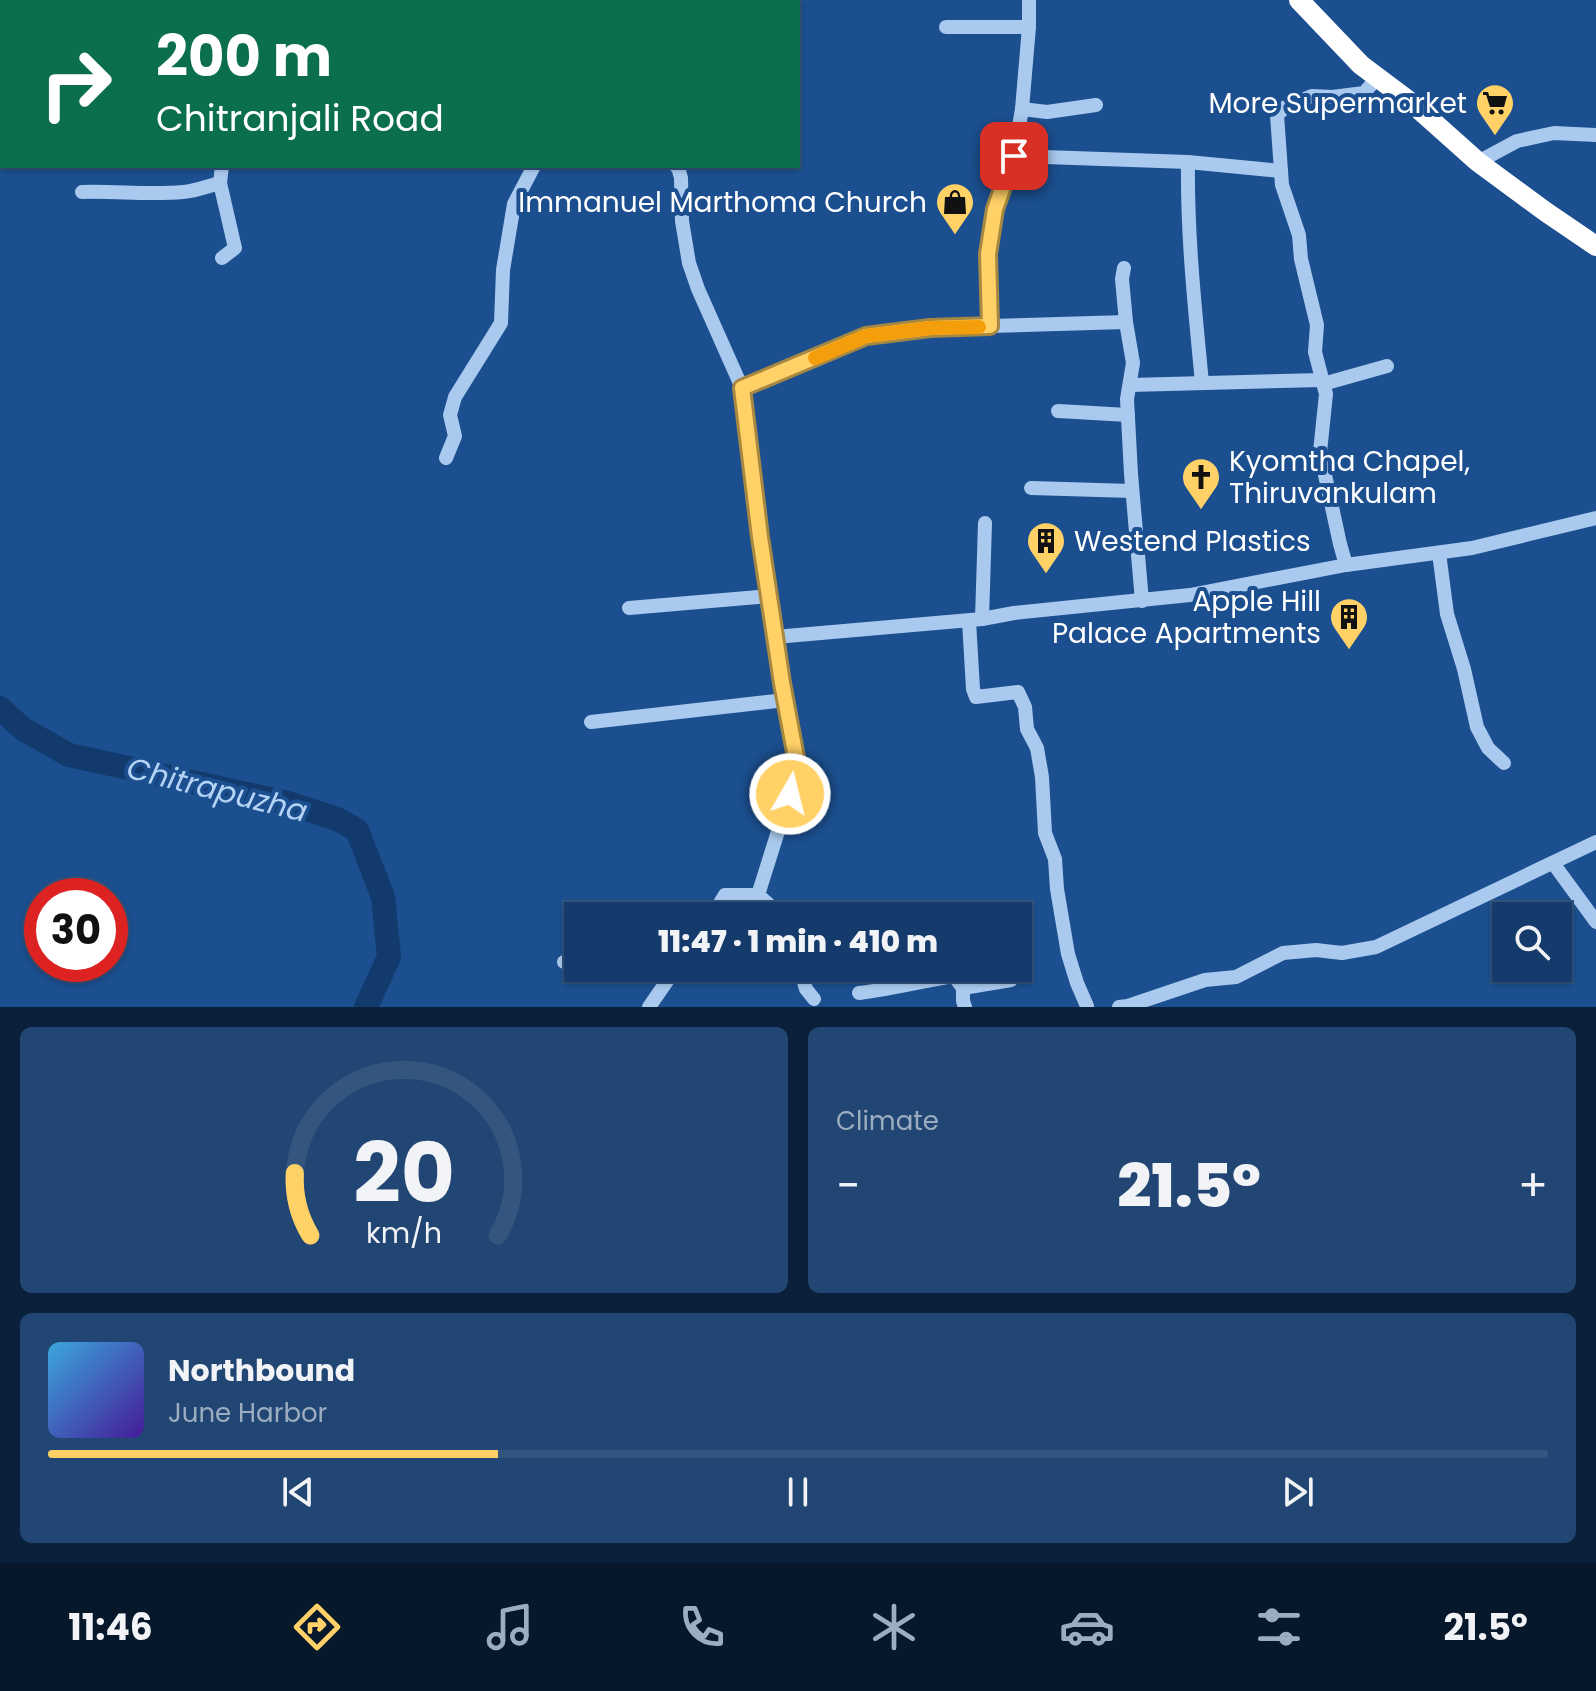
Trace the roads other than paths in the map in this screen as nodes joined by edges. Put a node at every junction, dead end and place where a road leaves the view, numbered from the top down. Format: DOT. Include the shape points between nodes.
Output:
graph roads {
  1 [pos="1029,0"];
  2 [pos="1299,0"];
  3 [pos="946,27"];
  4 [pos="1029,27"];
  5 [pos="1377,78"];
  6 [pos="1096,105"];
  7 [pos="1022,109"];
  8 [pos="1596,135"];
  9 [pos="1014,156"];
  10 [pos="1188,162"];
  11 [pos="1478,162"];
  12 [pos="222,168"];
  13 [pos="533,168"];
  14 [pos="678,168"];
  15 [pos="1281,171"];
  16 [pos="220,183"];
  17 [pos="82,192"];
  18 [pos="1596,246"];
  19 [pos="222,258"];
  20 [pos="1124,268"];
  21 [pos="1126,322"];
  22 [pos="990,326"];
  23 [pos="1387,366"];
  24 [pos="1323,382"];
  25 [pos="1202,383"];
  26 [pos="1130,385"];
  27 [pos="742,388"];
  28 [pos="1058,411"];
  29 [pos="1128,415"];
  30 [pos="446,458"];
  31 [pos="1031,488"];
  32 [pos="1132,491"];
  33 [pos="1596,518"];
  34 [pos="985,523"];
  35 [pos="1439,553"];
  36 [pos="1346,565"];
  37 [pos="769,596"];
  38 [pos="1142,601"];
  39 [pos="629,608"];
  40 [pos="976,620"];
  41 [pos="775,637"];
  42 [pos="785,700"];
  43 [pos="591,722"];
  44 [pos="1504,763"];
  45 [pos="1596,842"];
  46 [pos="1553,863"];
  47 [pos="758,895"];
  48 [pos="721,902"];
  49 [pos="766,902"];
  50 [pos="1596,922"];
  51 [pos="665,982"];
  52 [pos="804,982"];
  53 [pos="999,982"];
  54 [pos="963,988"];
  55 [pos="859,993"];
  56 [pos="814,999"];
  57 [pos="1087,1006"];
  58 [pos="649,1007"];
  59 [pos="965,1007"];
  60 [pos="1075,1007"];
  61 [pos="1094,1007"];
  62 [pos="1119,1007"];
  1 -- 4 [label="street"];
  2 -- 5 [label="highway"];
  3 -- 4 [label="street"];
  4 -- 7 [label="street"];
  5 -- 11 [label="highway"];
  5 -- 15 [label="street" via="1364,93 1312,96 1284,108 1277,115"];
  6 -- 7 [label="street" via="1047,112"];
  7 -- 9 [label="street"];
  8 -- 11 [label="street" via="1554,133 1517,141"];
  9 -- 10 [label="street"];
  9 -- 22 [label="street" via="995,209 988,254"];
  10 -- 15 [label="street"];
  10 -- 25 [label="street"];
  11 -- 18 [label="highway"];
  12 -- 16 [label="street"];
  13 -- 30 [label="street" via="514,204 501,323 455,397 450,415 455,436"];
  14 -- 27 [label="street" via="689,263"];
  15 -- 24 [label="street" via="1317,325 1315,352"];
  16 -- 17 [label="street" via="187,192"];
  16 -- 19 [label="street" via="235,248"];
  20 -- 21 [label="street"];
  21 -- 22 [label="street"];
  21 -- 26 [label="street" via="1133,363"];
  22 -- 27 [label="street" via="866,336"];
  23 -- 24 [label="street"];
  24 -- 25 [label="street"];
  24 -- 36 [label="street" via="1320,452"];
  25 -- 26 [label="street"];
  26 -- 29 [label="street"];
  27 -- 37 [label="street"];
  28 -- 29 [label="street"];
  29 -- 32 [label="street"];
  31 -- 32 [label="street"];
  32 -- 38 [label="street"];
  33 -- 35 [label="street"];
  34 -- 40 [label="street"];
  35 -- 36 [label="street"];
  35 -- 44 [label="street" via="1447,614 1477,727"];
  36 -- 38 [label="street"];
  37 -- 39 [label="street"];
  37 -- 41 [label="street"];
  38 -- 40 [label="street"];
  40 -- 41 [label="street"];
  40 -- 57 [label="street" via="976,697 1018,692 1037,748 1045,833 1055,859 1068,954"];
  41 -- 42 [label="street"];
  42 -- 43 [label="street"];
  42 -- 47 [label="street" via="798,768"];
  45 -- 46 [label="street"];
  46 -- 50 [label="street"];
  46 -- 62 [label="street" via="1376,947 1283,953 1236,977 1205,980"];
  47 -- 48 [label="street" via="725,895"];
  47 -- 49 [label="street"];
  51 -- 58 [label="street"];
  52 -- 56 [label="street"];
  53 -- 54 [label="street"];
  54 -- 55 [label="street" via="954,976"];
  54 -- 59 [label="street"];
  57 -- 60 [label="street"];
  57 -- 61 [label="street"];
}
